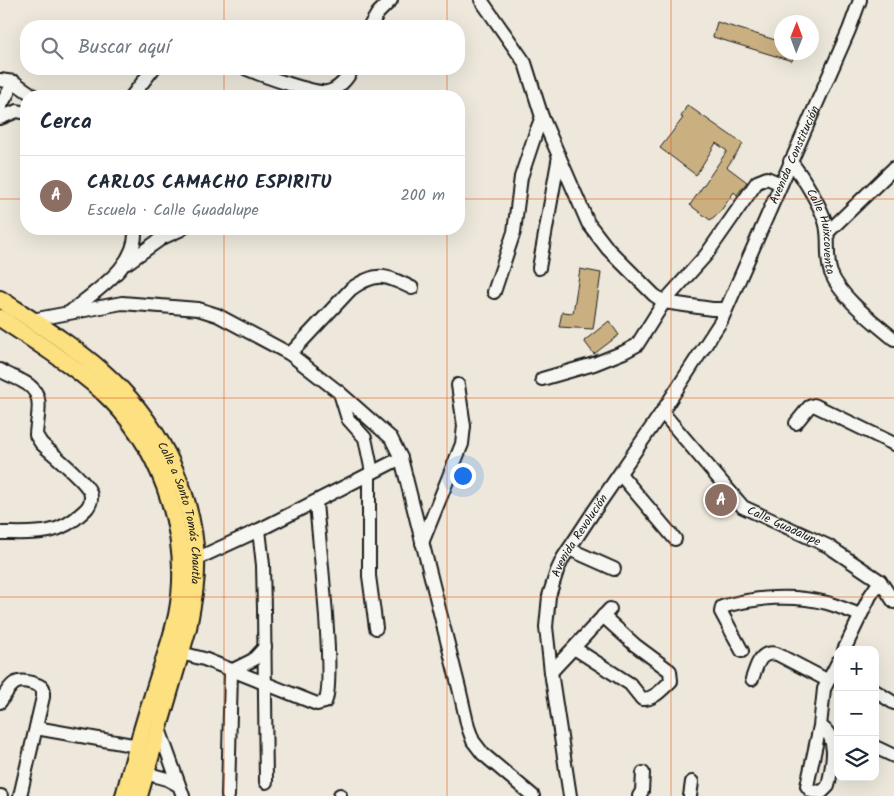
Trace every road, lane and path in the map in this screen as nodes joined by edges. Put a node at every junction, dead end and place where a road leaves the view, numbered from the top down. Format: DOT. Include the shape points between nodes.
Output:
graph roads {
  1 [pos="391,0"];
  2 [pos="481,0"];
  3 [pos="860,0"];
  4 [pos="374,20"];
  5 [pos="148,75"];
  6 [pos="261,75"];
  7 [pos="348,75"];
  8 [pos="0,80"];
  9 [pos="14,82"];
  10 [pos="25,90"];
  11 [pos="137,90"];
  12 [pos="311,90"];
  13 [pos="331,90"];
  14 [pos="0,107"];
  15 [pos="20,112"];
  16 [pos="542,117"];
  17 [pos="0,118"];
  18 [pos="559,156"];
  19 [pos="790,161"];
  20 [pos="894,168"];
  21 [pos="781,184"];
  22 [pos="828,232"];
  23 [pos="136,235"];
  24 [pos="169,235"];
  25 [pos="125,264"];
  26 [pos="539,268"];
  27 [pos="412,288"];
  28 [pos="494,292"];
  29 [pos="0,299"];
  30 [pos="664,302"];
  31 [pos="725,309"];
  32 [pos="69,313"];
  33 [pos="0,318"];
  34 [pos="32,320"];
  35 [pos="894,339"];
  36 [pos="290,354"];
  37 [pos="0,370"];
  38 [pos="542,379"];
  39 [pos="458,385"];
  40 [pos="340,393"];
  41 [pos="662,412"];
  42 [pos="796,423"];
  43 [pos="894,444"];
  44 [pos="401,458"];
  45 [pos="371,473"];
  46 [pos="620,474"];
  47 [pos="316,502"];
  48 [pos="259,530"];
  49 [pos="0,533"];
  50 [pos="675,539"];
  51 [pos="422,543"];
  52 [pos="568,549"];
  53 [pos="196,559"];
  54 [pos="614,569"];
  55 [pos="880,581"];
  56 [pos="894,602"];
  57 [pos="860,615"];
  58 [pos="376,628"];
  59 [pos="846,646"];
  60 [pos="265,647"];
  61 [pos="574,648"];
  62 [pos="742,651"];
  63 [pos="181,653"];
  64 [pos="834,670"];
  65 [pos="231,671"];
  66 [pos="551,672"];
  67 [pos="752,679"];
  68 [pos="827,680"];
  69 [pos="265,682"];
  70 [pos="879,694"];
  71 [pos="0,702"];
  72 [pos="894,703"];
  73 [pos="148,710"];
  74 [pos="820,726"];
  75 [pos="158,727"];
  76 [pos="36,728"];
  77 [pos="834,739"];
  78 [pos="138,746"];
  79 [pos="834,747"];
  80 [pos="879,749"];
  81 [pos="894,756"];
  82 [pos="138,771"];
  83 [pos="643,773"];
  84 [pos="266,782"];
  85 [pos="692,782"];
  86 [pos="181,790"];
  87 [pos="20,796"];
  88 [pos="124,796"];
  89 [pos="139,796"];
  90 [pos="228,796"];
  91 [pos="533,796"];
  92 [pos="570,796"];
  93 [pos="639,796"];
  94 [pos="690,796"];
  1 -- 4 [label="street"];
  2 -- 16 [label="street" via="525,63"];
  3 -- 19 [label="street, Avenida Constitución"];
  5 -- 11 [label="street"];
  6 -- 12 [label="street"];
  7 -- 13 [label="street" via="342,84"];
  8 -- 9 [label="street"];
  9 -- 10 [label="street"];
  9 -- 14 [label="street"];
  15 -- 17 [label="street"];
  16 -- 18 [label="street"];
  16 -- 28 [label="street" via="522,177 514,232"];
  18 -- 26 [label="street"];
  18 -- 30 [label="street" via="588,223 597,236"];
  19 -- 21 [label="street, Avenida Constitución"];
  19 -- 22 [label="street, Calle Huixcoventa" via="826,222"];
  20 -- 22 [label="street"];
  21 -- 30 [label="street" via="767,178 757,182 706,255"];
  21 -- 31 [label="street, Avenida Constitución"];
  22 -- 35 [label="street, Calle Huixcoventa" via="830,272 851,301"];
  23 -- 25 [label="street"];
  24 -- 25 [label="street"];
  25 -- 32 [label="street"];
  27 -- 36 [label="street" via="389,277 379,276 360,282"];
  29 -- 34 [label="main road, Calle a Santo Tomás Chautla"];
  30 -- 31 [label="street"];
  30 -- 38 [label="street" via="637,345 594,364"];
  31 -- 41 [label="street, Avenida Revolución"];
  32 -- 34 [label="street"];
  32 -- 36 [label="street" via="122,303 198,309 217,314"];
  33 -- 73 [label="main road, Calle a Santo Tomás Chautla" via="112,401 145,447 166,489 179,546 179,594 173,630"];
  34 -- 53 [label="main road, Calle a Santo Tomás Chautla" via="101,370 150,424 167,452 180,485"];
  36 -- 40 [label="street"];
  37 -- 49 [label="street" via="35,391 39,402 36,435 40,443 80,480 91,497 89,506 61,528 40,534"];
  39 -- 51 [label="street" via="464,426 462,444"];
  40 -- 44 [label="street" via="392,438"];
  40 -- 45 [label="street" via="348,419 365,438"];
  41 -- 46 [label="street, Avenida Revolución"];
  41 -- 55 [label="street, Calle Guadalupe" via="743,507 828,546"];
  42 -- 43 [label="street" via="809,406 814,405"];
  44 -- 45 [label="street"];
  44 -- 51 [label="street"];
  45 -- 47 [label="street"];
  45 -- 58 [label="street" via="369,570"];
  46 -- 50 [label="street"];
  46 -- 52 [label="street, Avenida Revolución"];
  47 -- 48 [label="street"];
  47 -- 69 [label="street" via="328,645 327,698 317,704"];
  48 -- 53 [label="street"];
  48 -- 60 [label="street"];
  51 -- 91 [label="street" via="473,741 482,754"];
  52 -- 54 [label="street"];
  52 -- 66 [label="street, Avenida Revolución" via="557,571 548,603 546,627"];
  53 -- 63 [label="main road, Calle a Santo Tomás Chautla" via="195,589"];
  55 -- 56 [label="street"];
  55 -- 57 [label="street"];
  57 -- 59 [label="street"];
  57 -- 62 [label="street" via="826,603 789,598 738,602 722,608 721,612"];
  60 -- 65 [label="street" via="253,660"];
  60 -- 69 [label="street"];
  61 -- 61 [label="street" via="630,684 642,699 657,694 671,681 672,674 668,668 635,645 606,612"];
  61 -- 66 [label="street"];
  63 -- 65 [label="street"];
  63 -- 75 [label="main road, Calle a Santo Tomás Chautla"];
  64 -- 68 [label="street"];
  65 -- 69 [label="street"];
  65 -- 90 [label="street"];
  66 -- 92 [label="street, Avenida Revolución"];
  67 -- 68 [label="street" via="760,658 771,653"];
  68 -- 74 [label="street"];
  69 -- 84 [label="street"];
  70 -- 72 [label="street"];
  71 -- 76 [label="street" via="17,681 41,686 43,697"];
  73 -- 75 [label="street"];
  73 -- 78 [label="main road, Calle a Santo Tomás Chautla"];
  74 -- 77 [label="street"];
  74 -- 79 [label="street" via="807,786 811,791 822,792 828,786"];
  75 -- 82 [label="main road, Calle a Santo Tomás Chautla"];
  75 -- 86 [label="street"];
  76 -- 78 [label="street"];
  76 -- 87 [label="street"];
  78 -- 82 [label="main road, Calle a Santo Tomás Chautla"];
  80 -- 81 [label="street"];
  82 -- 86 [label="street" via="167,779"];
  82 -- 88 [label="main road, Calle a Santo Tomás Chautla"];
  82 -- 89 [label="main road, Calle a Santo Tomás Chautla"];
  83 -- 93 [label="street"];
  85 -- 94 [label="street"];
}
